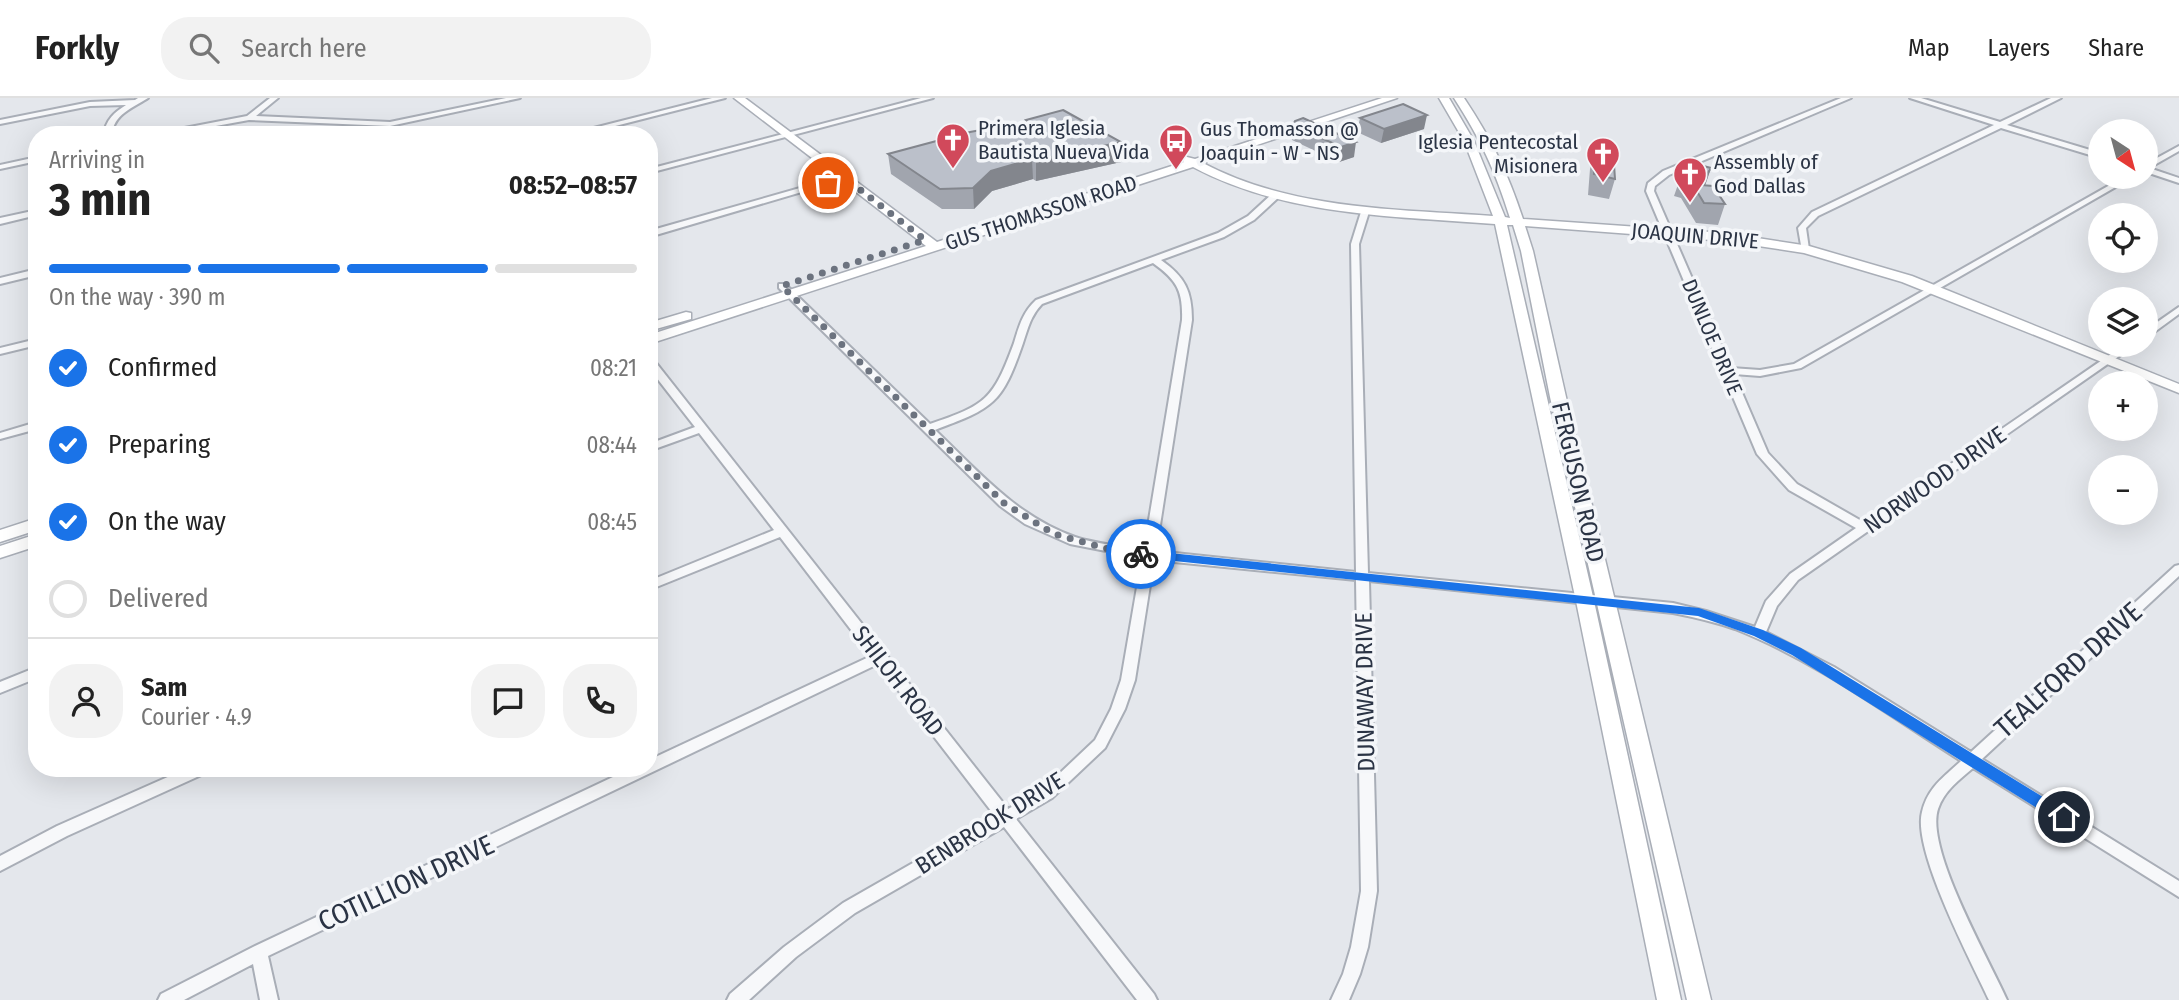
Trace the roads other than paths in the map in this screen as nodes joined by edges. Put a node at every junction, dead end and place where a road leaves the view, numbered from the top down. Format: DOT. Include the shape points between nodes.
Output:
graph roads {
  1 [pos="274,98"];
  2 [pos="516,98"];
  3 [pos="721,98"];
  4 [pos="738,98"];
  5 [pos="929,98"];
  6 [pos="1392,98"];
  7 [pos="1444,98"];
  8 [pos="1459,98"];
  9 [pos="1847,98"];
  10 [pos="1914,98"];
  11 [pos="2057,98"];
  12 [pos="140,100"];
  13 [pos="1366,101"];
  14 [pos="248,118"];
  15 [pos="0,122"];
  16 [pos="357,124"];
  17 [pos="2001,125"];
  18 [pos="110,126"];
  19 [pos="203,126"];
  20 [pos="354,126"];
  21 [pos="607,126"];
  22 [pos="788,135"];
  23 [pos="2179,148"];
  24 [pos="2088,152"];
  25 [pos="1189,160"];
  26 [pos="28,161"];
  27 [pos="2158,161"];
  28 [pos="0,167"];
  29 [pos="658,169"];
  30 [pos="2158,173"];
  31 [pos="845,178"];
  32 [pos="2179,181"];
  33 [pos="2108,189"];
  34 [pos="1276,195"];
  35 [pos="1366,212"];
  36 [pos="28,214"];
  37 [pos="0,221"];
  38 [pos="1509,222"];
  39 [pos="658,231"];
  40 [pos="1668,233"];
  41 [pos="930,244"];
  42 [pos="1805,249"];
  43 [pos="1153,259"];
  44 [pos="28,274"];
  45 [pos="0,281"];
  46 [pos="1932,289"];
  47 [pos="786,290"];
  48 [pos="2179,310"];
  49 [pos="658,325"];
  50 [pos="2158,325"];
  51 [pos="658,338"];
  52 [pos="28,344"];
  53 [pos="0,351"];
  54 [pos="2113,357"];
  55 [pos="2109,360"];
  56 [pos="1727,371"];
  57 [pos="658,372"];
  58 [pos="2179,388"];
  59 [pos="1538,396"];
  60 [pos="1558,397"];
  61 [pos="28,428"];
  62 [pos="702,428"];
  63 [pos="927,429"];
  64 [pos="0,436"];
  65 [pos="658,445"];
  66 [pos="28,527"];
  67 [pos="1865,528"];
  68 [pos="782,532"];
  69 [pos="0,536"];
  70 [pos="28,543"];
  71 [pos="0,552"];
  72 [pos="1150,555"];
  73 [pos="2179,569"];
  74 [pos="1363,577"];
  75 [pos="658,582"];
  76 [pos="1584,601"];
  77 [pos="1606,603"];
  78 [pos="1759,633"];
  79 [pos="879,658"];
  80 [pos="28,676"];
  81 [pos="0,688"];
  82 [pos="1971,759"];
  83 [pos="658,763"];
  84 [pos="183,777"];
  85 [pos="629,777"];
  86 [pos="1006,819"];
  87 [pos="0,864"];
  88 [pos="2179,890"];
  89 [pos="1656,942"];
  90 [pos="1686,946"];
  91 [pos="259,952"];
  92 [pos="167,1000"];
  93 [pos="269,1000"];
  94 [pos="736,1000"];
  95 [pos="1148,1000"];
  96 [pos="1340,1000"];
  97 [pos="1668,1000"];
  98 [pos="1699,1000"];
  99 [pos="1997,1000"];
  1 -- 14 [label="street"];
  2 -- 16 [label="street" via="413,121"];
  3 -- 21 [label="street"];
  4 -- 22 [label="main road"];
  5 -- 22 [label="street"];
  6 -- 13 [label="main road, GUS THOMASSON ROAD"];
  7 -- 38 [label="main road, FERGUSON ROAD"];
  8 -- 38 [label="main road, FERGUSON ROAD" via="1485,137 1508,187"];
  9 -- 40 [label="street, DUNLOE DRIVE" via="1656,178 1650,191"];
  10 -- 17 [label="street"];
  11 -- 17 [label="street"];
  12 -- 15 [label="street" via="90,104"];
  12 -- 18 [label="street"];
  13 -- 25 [label="main road, GUS THOMASSON ROAD"];
  14 -- 16 [label="street"];
  14 -- 19 [label="street"];
  16 -- 20 [label="street"];
  17 -- 24 [label="street"];
  17 -- 42 [label="street" via="1815,214 1802,228"];
  22 -- 29 [label="street"];
  22 -- 31 [label="main road"];
  23 -- 27 [label="street"];
  25 -- 34 [label="main road, JOAQUIN DRIVE" via="1219,176"];
  25 -- 41 [label="main road, GUS THOMASSON ROAD"];
  26 -- 28 [label="street"];
  30 -- 32 [label="street"];
  31 -- 39 [label="street"];
  31 -- 41 [label="main road"];
  33 -- 46 [label="street"];
  34 -- 35 [label="main road, JOAQUIN DRIVE"];
  34 -- 43 [label="street" via="1238,226"];
  35 -- 38 [label="main road, JOAQUIN DRIVE"];
  35 -- 74 [label="street, DUNAWAY DRIVE" via="1356,244"];
  36 -- 37 [label="street"];
  38 -- 40 [label="main road, JOAQUIN DRIVE"];
  38 -- 59 [label="main road, FERGUSON ROAD"];
  38 -- 60 [label="main road, FERGUSON ROAD" via="1527,251"];
  40 -- 42 [label="main road, JOAQUIN DRIVE"];
  40 -- 56 [label="street, DUNLOE DRIVE"];
  41 -- 47 [label="main road, GUS THOMASSON ROAD"];
  42 -- 46 [label="main road, JOAQUIN DRIVE"];
  43 -- 63 [label="street" via="1039,302 1030,311 999,390 975,410"];
  43 -- 72 [label="street, BENBROOK DRIVE" via="1180,279 1188,308"];
  44 -- 45 [label="street"];
  46 -- 55 [label="main road, JOAQUIN DRIVE"];
  46 -- 56 [label="street" via="1797,366 1759,373"];
  47 -- 49 [label="main road, GUS THOMASSON ROAD"];
  47 -- 51 [label="main road, GUS THOMASSON ROAD"];
  47 -- 63 [label="street"];
  48 -- 50 [label="street"];
  52 -- 53 [label="street"];
  54 -- 55 [label="street, NORWOOD DRIVE"];
  55 -- 58 [label="main road, JOAQUIN DRIVE"];
  55 -- 67 [label="street, NORWOOD DRIVE"];
  56 -- 67 [label="street, DUNLOE DRIVE" via="1774,470 1793,488"];
  57 -- 62 [label="street, SHILOH ROAD"];
  59 -- 60 [label="main road"];
  59 -- 76 [label="main road, FERGUSON ROAD"];
  60 -- 77 [label="main road, FERGUSON ROAD"];
  61 -- 64 [label="street"];
  62 -- 65 [label="street"];
  62 -- 68 [label="street, SHILOH ROAD"];
  63 -- 72 [label="street" via="1004,503 1030,521 1074,541"];
  66 -- 69 [label="main road"];
  67 -- 78 [label="street, NORWOOD DRIVE" via="1794,577 1771,604"];
  68 -- 75 [label="street"];
  68 -- 79 [label="street, SHILOH ROAD"];
  70 -- 71 [label="main road"];
  72 -- 74 [label="street"];
  72 -- 86 [label="street, BENBROOK DRIVE" via="1128,680 1100,744 1046,794"];
  73 -- 82 [label="street, TEALFORD DRIVE"];
  74 -- 76 [label="street"];
  74 -- 96 [label="street, DUNAWAY DRIVE" via="1369,891 1364,934"];
  76 -- 77 [label="street"];
  76 -- 89 [label="main road, FERGUSON ROAD"];
  77 -- 78 [label="street" via="1699,612"];
  77 -- 90 [label="main road, FERGUSON ROAD"];
  78 -- 82 [label="street"];
  79 -- 83 [label="street, COTILLION DRIVE"];
  79 -- 86 [label="street, SHILOH ROAD"];
  80 -- 81 [label="street"];
  82 -- 88 [label="street"];
  82 -- 99 [label="street, TEALFORD DRIVE" via="1938,791 1929,816 1931,840 1939,870"];
  84 -- 87 [label="street"];
  85 -- 91 [label="street, COTILLION DRIVE"];
  86 -- 94 [label="street, BENBROOK DRIVE" via="849,908"];
  86 -- 95 [label="street, SHILOH ROAD"];
  89 -- 90 [label="main road"];
  89 -- 97 [label="main road, FERGUSON ROAD"];
  90 -- 98 [label="main road, FERGUSON ROAD"];
  91 -- 92 [label="street, COTILLION DRIVE"];
  91 -- 93 [label="street"];
}
